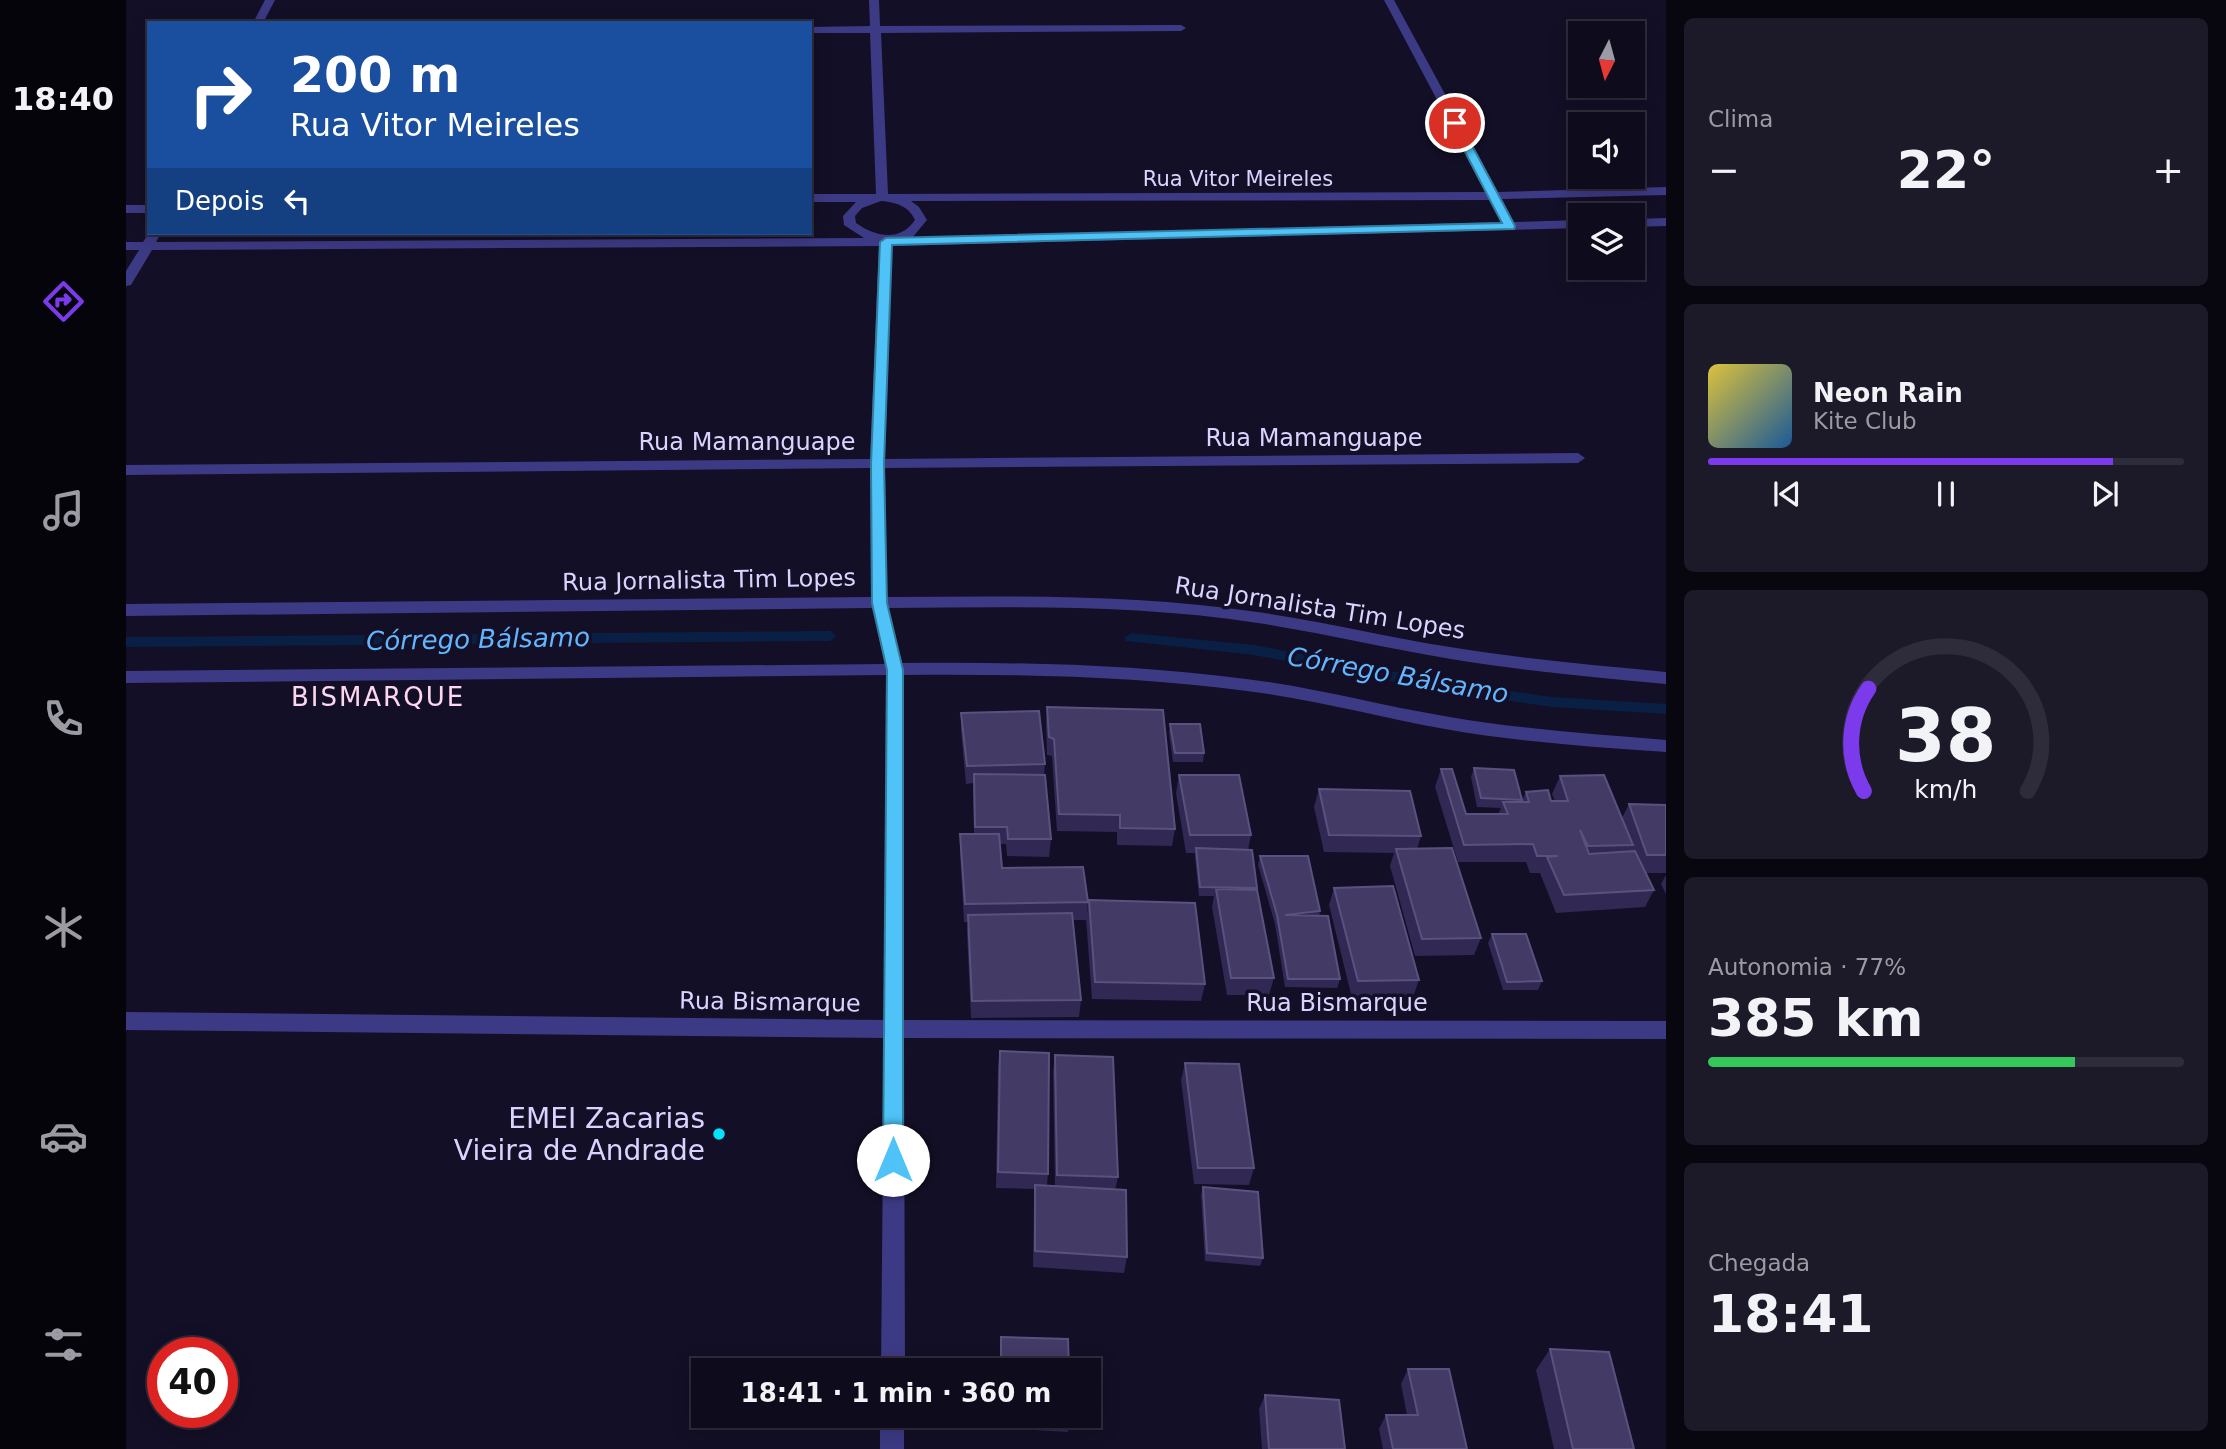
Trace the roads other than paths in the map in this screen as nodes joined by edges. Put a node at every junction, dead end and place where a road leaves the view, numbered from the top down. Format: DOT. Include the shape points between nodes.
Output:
graph roads {
  1 [pos="270,0"];
  2 [pos="874,0"];
  3 [pos="1390,0"];
  4 [pos="259,21"];
  5 [pos="1181,28"];
  6 [pos="812,30"];
  7 [pos="874,30"];
  8 [pos="1666,191"];
  9 [pos="882,197"];
  10 [pos="1494,197"];
  11 [pos="812,198"];
  12 [pos="126,209"];
  13 [pos="147,209"];
  14 [pos="1666,222"];
  15 [pos="1645,223"];
  16 [pos="1568,224"];
  17 [pos="1510,226"];
  18 [pos="154,235"];
  19 [pos="886,242"];
  20 [pos="126,246"];
  21 [pos="149,246"];
  22 [pos="126,282"];
  23 [pos="1578,458"];
  24 [pos="877,464"];
  25 [pos="126,470"];
  26 [pos="879,603"];
  27 [pos="126,610"];
  28 [pos="895,670"];
  29 [pos="126,677"];
  30 [pos="1666,678"];
  31 [pos="1666,746"];
  32 [pos="126,1021"];
  33 [pos="894,1029"];
  34 [pos="1666,1030"];
  35 [pos="893,1358"];
  36 [pos="892,1428"];
  37 [pos="892,1449"];
  1 -- 4 [label="street"];
  2 -- 7 [label="street"];
  3 -- 10 [label="street"];
  5 -- 7 [label="street"];
  6 -- 7 [label="street"];
  7 -- 9 [label="street"];
  8 -- 10 [label="street, Rua Vitor Meireles"];
  9 -- 10 [label="street, Rua Vitor Meireles"];
  9 -- 11 [label="street, Rua Vitor Meireles"];
  9 -- 19 [label="street" via="858,205 849,216 850,225 860,233"];
  9 -- 19 [label="street" via="909,204 921,220 910,234"];
  10 -- 17 [label="street"];
  12 -- 13 [label="street"];
  14 -- 15 [label="street"];
  16 -- 17 [label="street"];
  17 -- 19 [label="street"];
  18 -- 21 [label="street"];
  19 -- 21 [label="street"];
  19 -- 24 [label="street"];
  20 -- 21 [label="street"];
  21 -- 22 [label="street"];
  23 -- 24 [label="street, Rua Mamanguape"];
  24 -- 25 [label="street, Rua Mamanguape"];
  24 -- 26 [label="street"];
  26 -- 27 [label="street, Rua Jornalista Tim Lopes"];
  26 -- 28 [label="street"];
  26 -- 30 [label="street, Rua Jornalista Tim Lopes" via="1039,601 1257,617 1464,655"];
  28 -- 29 [label="street"];
  28 -- 31 [label="street" via="1042,668 1150,674 1250,685 1447,723"];
  28 -- 33 [label="street"];
  32 -- 33 [label="street, Rua Bismarque"];
  33 -- 34 [label="street, Rua Bismarque"];
  33 -- 35 [label="street"];
  36 -- 37 [label="street"];
}
